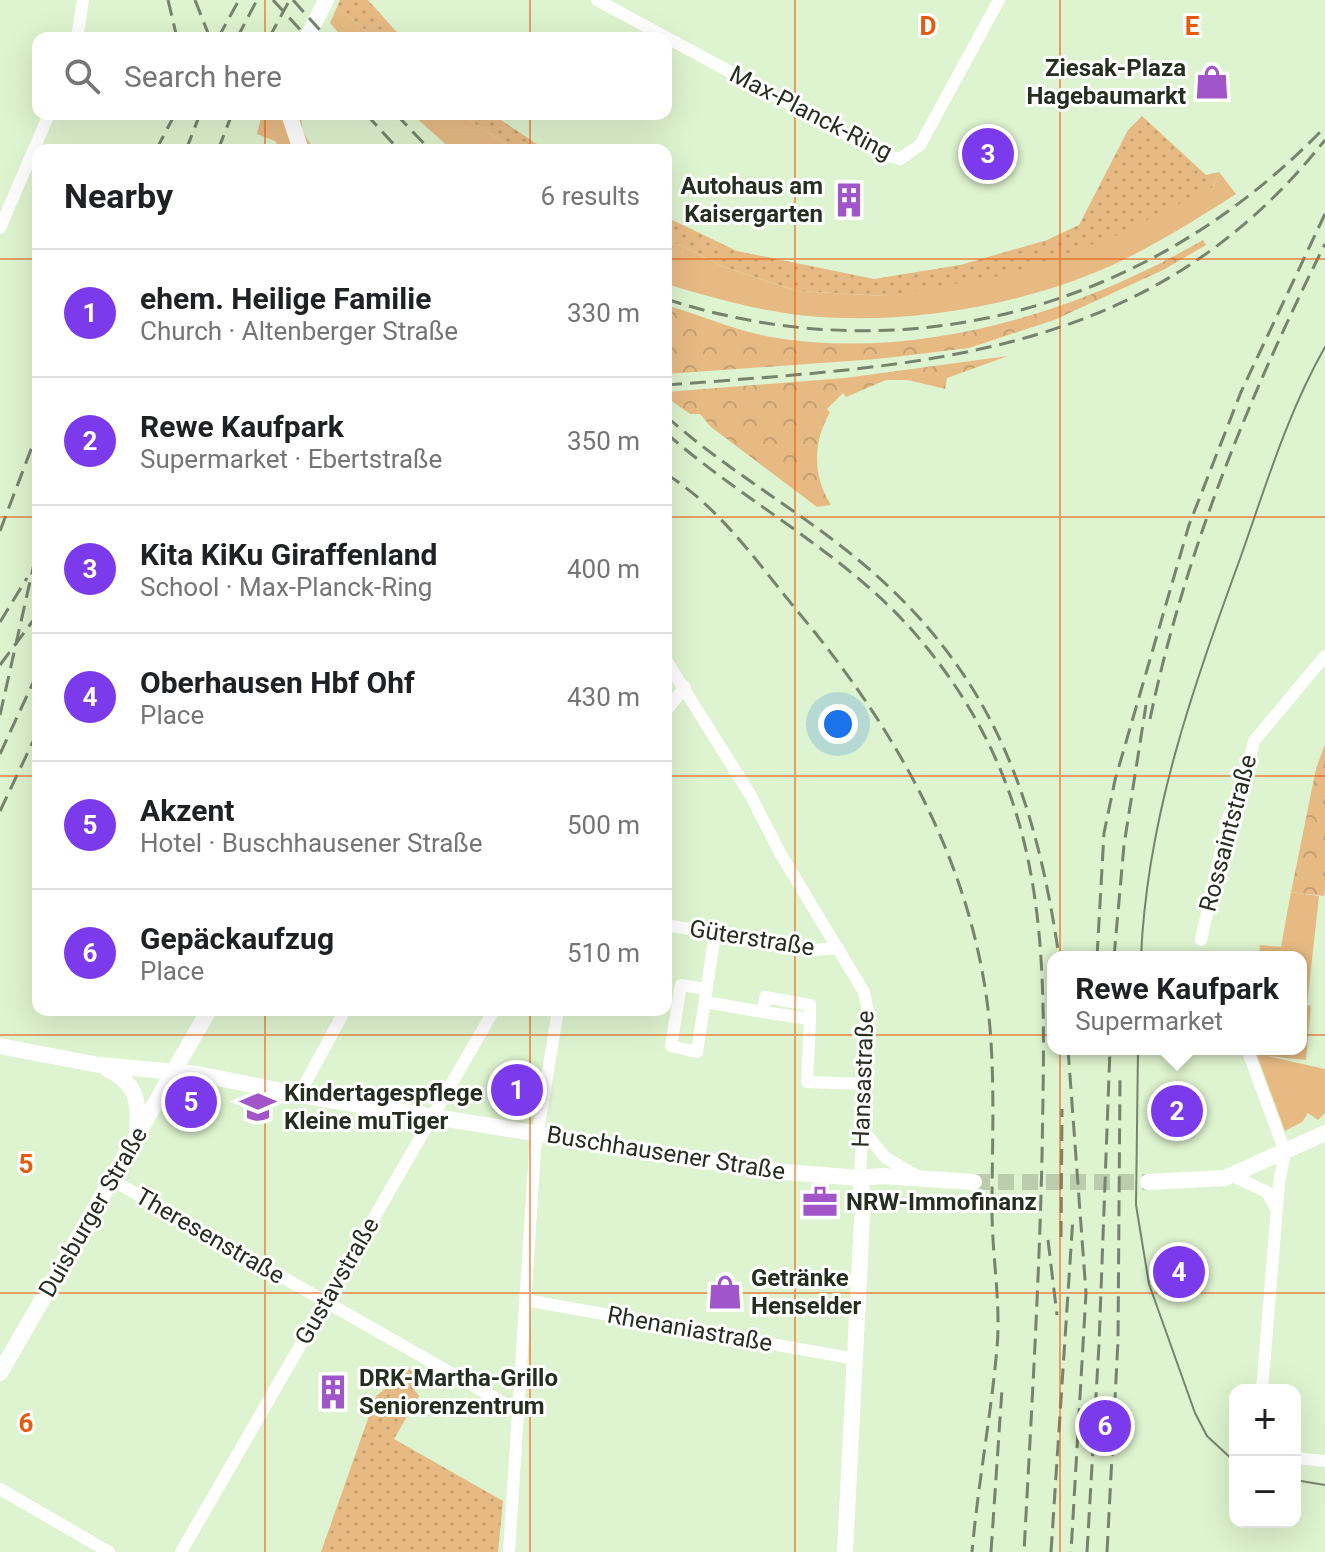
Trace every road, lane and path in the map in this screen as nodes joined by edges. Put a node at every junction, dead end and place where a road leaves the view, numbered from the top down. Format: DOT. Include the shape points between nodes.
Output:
graph roads {
  1 [pos="83,0"];
  2 [pos="597,0"];
  3 [pos="999,0"];
  4 [pos="326,1"];
  5 [pos="78,32"];
  6 [pos="310,32"];
  7 [pos="657,32"];
  8 [pos="672,40"];
  9 [pos="46,120"];
  10 [pos="291,120"];
  11 [pos="36,144"];
  12 [pos="299,144"];
  13 [pos="32,154"];
  14 [pos="0,228"];
  15 [pos="1325,656"];
  16 [pos="672,669"];
  17 [pos="685,687"];
  18 [pos="672,703"];
  19 [pos="672,926"];
  20 [pos="715,934"];
  21 [pos="1201,940"];
  22 [pos="838,948"];
  23 [pos="705,995"];
  24 [pos="205,1016"];
  25 [pos="342,1016"];
  26 [pos="490,1016"];
  27 [pos="557,1016"];
  28 [pos="0,1046"];
  29 [pos="1249,1055"];
  30 [pos="99,1065"];
  31 [pos="172,1073"];
  32 [pos="865,1084"];
  33 [pos="300,1093"];
  34 [pos="431,1115"];
  35 [pos="861,1128"];
  36 [pos="537,1133"];
  37 [pos="1325,1133"];
  38 [pos="135,1138"];
  39 [pos="1285,1152"];
  40 [pos="1233,1176"];
  41 [pos="860,1178"];
  42 [pos="920,1178"];
  43 [pos="112,1180"];
  44 [pos="974,1182"];
  45 [pos="1148,1182"];
  46 [pos="1276,1214"];
  47 [pos="525,1300"];
  48 [pos="325,1302"];
  49 [pos="856,1359"];
  50 [pos="0,1373"];
  51 [pos="1262,1384"];
  52 [pos="518,1407"];
  53 [pos="1301,1459"];
  54 [pos="1325,1461"];
  55 [pos="0,1489"];
  56 [pos="109,1552"];
  57 [pos="181,1552"];
  58 [pos="509,1552"];
  59 [pos="845,1552"];
  1 -- 5 [label="street"];
  2 -- 7 [label="street, Max-Planck-Ring"];
  3 -- 8 [label="street, Max-Planck-Ring" via="920,145 908,157 895,159"];
  4 -- 6 [label="main road"];
  9 -- 11 [label="street"];
  10 -- 12 [label="main road"];
  13 -- 14 [label="street"];
  15 -- 21 [label="street, Rossaintstraße" via="1251,746 1239,803 1229,815"];
  16 -- 17 [label="street, Hansastraße"];
  17 -- 18 [label="street"];
  17 -- 22 [label="street, Hansastraße"];
  19 -- 20 [label="street, Güterstraße"];
  20 -- 22 [label="street, Güterstraße" via="813,950"];
  20 -- 23 [label="street"];
  22 -- 32 [label="street, Hansastraße" via="866,998"];
  23 -- 23 [label="street" via="697,1052 671,1046 681,985"];
  23 -- 32 [label="street" via="810,1019 807,1082"];
  24 -- 31 [label="main road, Duisburger Straße"];
  25 -- 33 [label="street"];
  26 -- 34 [label="street, Gustavstraße"];
  27 -- 36 [label="street"];
  28 -- 30 [label="main road, Buschhausener Straße"];
  29 -- 39 [label="street"];
  30 -- 31 [label="main road, Buschhausener Straße"];
  30 -- 38 [label="main road" via="124,1077 134,1091"];
  31 -- 33 [label="main road, Buschhausener Straße"];
  31 -- 38 [label="main road, Duisburger Straße"];
  32 -- 35 [label="street, Hansastraße"];
  33 -- 34 [label="main road, Buschhausener Straße"];
  34 -- 36 [label="main road, Buschhausener Straße"];
  34 -- 48 [label="street, Gustavstraße"];
  35 -- 41 [label="street, Hansastraße"];
  35 -- 42 [label="street" via="886,1158"];
  36 -- 41 [label="main road, Buschhausener Straße" via="770,1171"];
  36 -- 47 [label="street"];
  37 -- 39 [label="main road"];
  38 -- 43 [label="main road, Duisburger Straße"];
  39 -- 40 [label="main road"];
  39 -- 46 [label="street"];
  40 -- 45 [label="main road"];
  40 -- 46 [label="street" via="1267,1192"];
  41 -- 42 [label="main road, Buschhausener Straße"];
  41 -- 49 [label="main road, Hansastraße"];
  42 -- 44 [label="main road, Buschhausener Straße"];
  43 -- 48 [label="street, Theresenstraße"];
  43 -- 50 [label="main road, Duisburger Straße"];
  46 -- 51 [label="street"];
  47 -- 49 [label="street, Rhenaniastraße"];
  47 -- 52 [label="street"];
  48 -- 52 [label="street, Theresenstraße"];
  48 -- 57 [label="street, Gustavstraße"];
  49 -- 59 [label="main road, Hansastraße"];
  52 -- 58 [label="street"];
  53 -- 54 [label="street"];
  55 -- 56 [label="street"];
}
